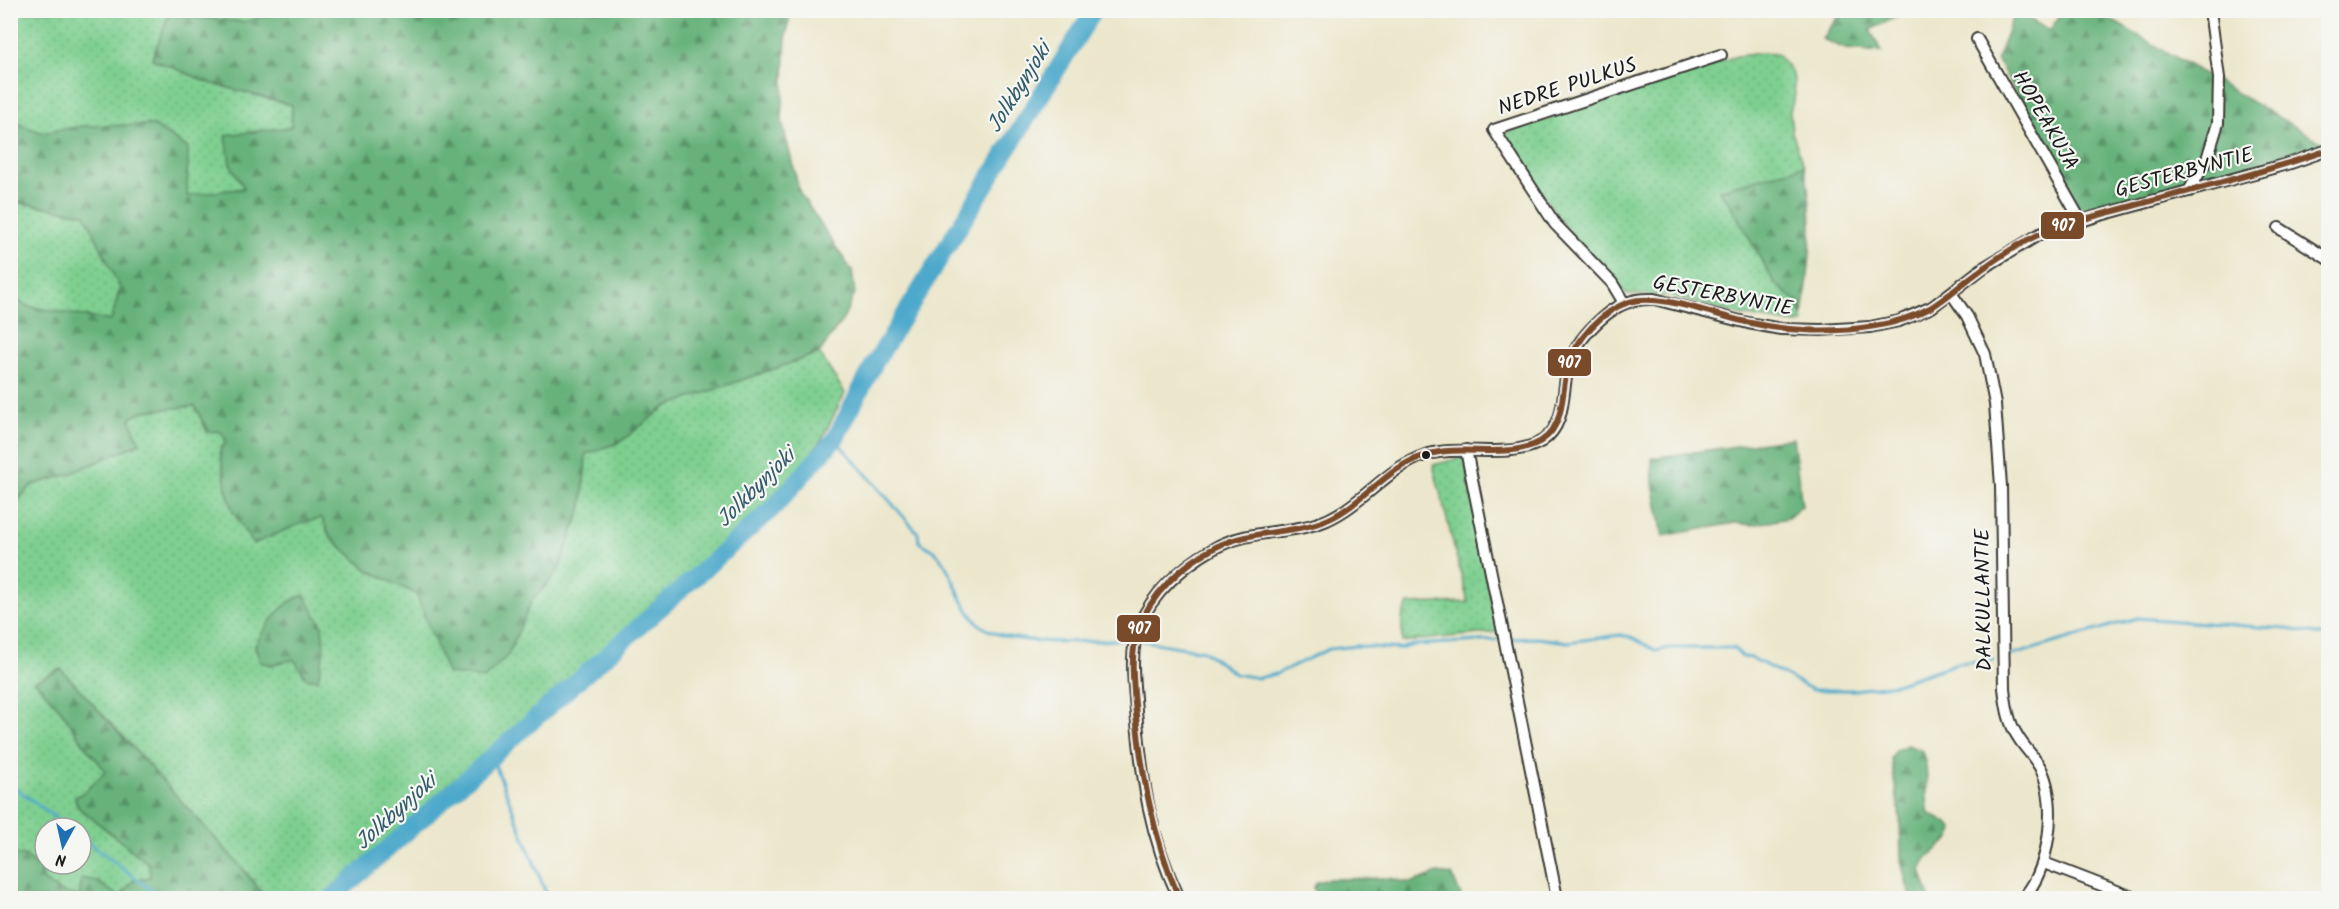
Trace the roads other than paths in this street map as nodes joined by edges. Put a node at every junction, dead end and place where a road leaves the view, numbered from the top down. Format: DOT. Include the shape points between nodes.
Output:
graph roads {
  1 [pos="2210,10"];
  2 [pos="1977,39"];
  3 [pos="1721,55"];
  4 [pos="2328,150"];
  5 [pos="2189,191"];
  6 [pos="2081,221"];
  7 [pos="2279,228"];
  8 [pos="2328,260"];
  9 [pos="1951,293"];
  10 [pos="1624,303"];
  11 [pos="1466,450"];
  12 [pos="2044,863"];
  13 [pos="1179,898"];
  14 [pos="1557,898"];
  15 [pos="2023,898"];
  16 [pos="2135,898"];
  1 -- 5 [label="street" via="2219,78 2218,123 2207,159"];
  2 -- 6 [label="street, HOPEAKUJA"];
  3 -- 10 [label="street, NEDRE PULKUS" via="1494,130 1555,224 1612,284"];
  4 -- 5 [label="street, GESTERBYNTIE"];
  5 -- 6 [label="street, GESTERBYNTIE"];
  6 -- 9 [label="street, GESTERBYNTIE" via="2022,243"];
  7 -- 8 [label="street"];
  9 -- 10 [label="street, GESTERBYNTIE" via="1918,315 1899,321 1821,330 1748,323 1654,299"];
  9 -- 12 [label="street, DALKULLANTIE" via="1978,335 1991,377 2001,486 2004,688 2012,725 2046,783 2049,823"];
  10 -- 11 [label="street, GESTERBYNTIE" via="1597,322 1577,345 1568,366 1559,420 1552,432 1524,447"];
  11 -- 13 [label="street, GESTERBYNTIE" via="1428,454 1399,467 1347,509 1325,521 1241,537 1214,548 1184,569 1146,610 1135,643 1133,665 1143,788 1155,839"];
  11 -- 14 [label="street"];
  12 -- 15 [label="street, DALKULLANTIE"];
  12 -- 16 [label="street"];
}
